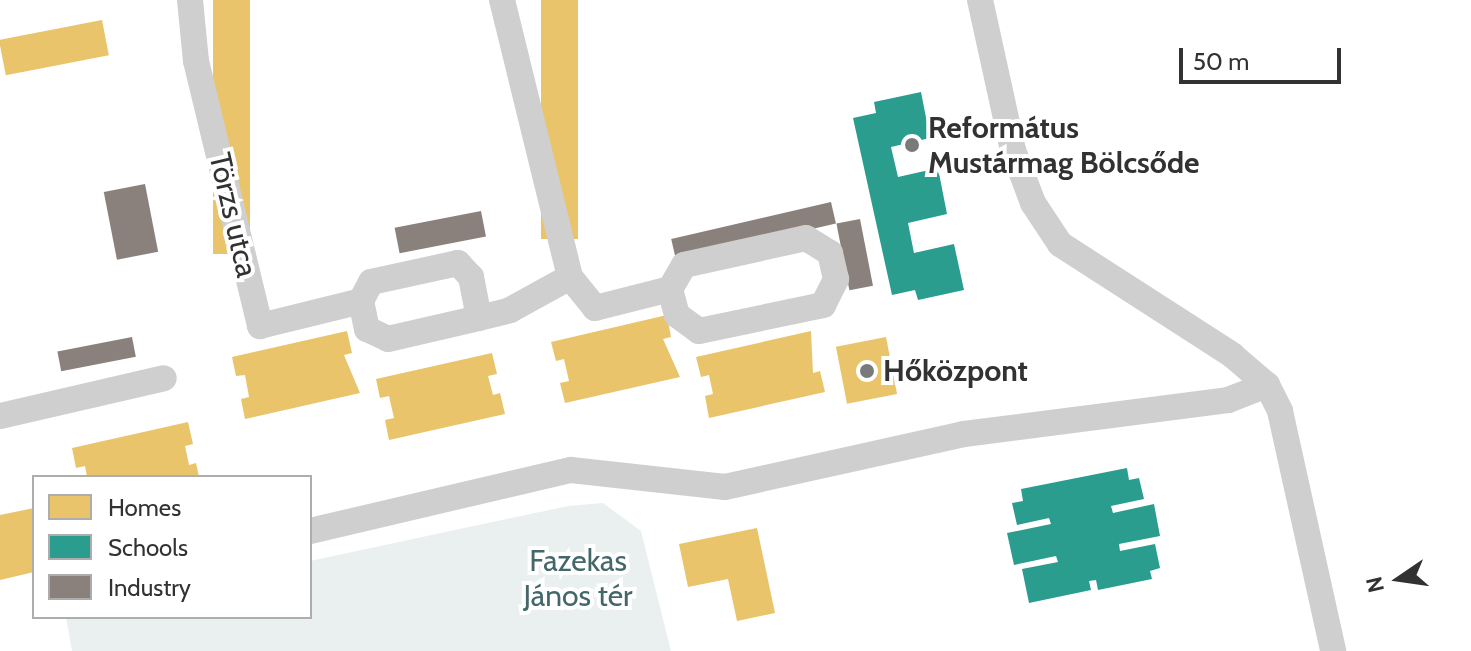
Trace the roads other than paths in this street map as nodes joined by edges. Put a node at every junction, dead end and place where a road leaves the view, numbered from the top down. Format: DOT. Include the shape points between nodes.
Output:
graph roads {
  1 [pos="190,0"];
  2 [pos="502,0"];
  3 [pos="980,0"];
  4 [pos="570,277"];
  5 [pos="670,289"];
  6 [pos="361,301"];
  7 [pos="479,318"];
  8 [pos="164,378"];
  9 [pos="1267,385"];
  10 [pos="0,416"];
  11 [pos="312,531"];
  12 [pos="1333,651"];
  1 -- 6 [label="street, Törzs utca" via="196,61 260,326"];
  2 -- 4 [label="street"];
  3 -- 9 [label="street" via="1013,150 1033,203 1060,244 1232,355"];
  4 -- 5 [label="street" via="595,308"];
  4 -- 7 [label="street" via="510,310"];
  5 -- 5 [label="street" via="684,265 806,238 830,253 836,279 823,305 699,331 677,315"];
  6 -- 7 [label="street" via="367,329 388,339"];
  6 -- 7 [label="street, Törzs utca" via="371,282 458,263 471,277"];
  8 -- 10 [label="street"];
  9 -- 11 [label="street" via="1228,400 964,434 725,487 571,470"];
  9 -- 12 [label="street" via="1280,411"];
}
